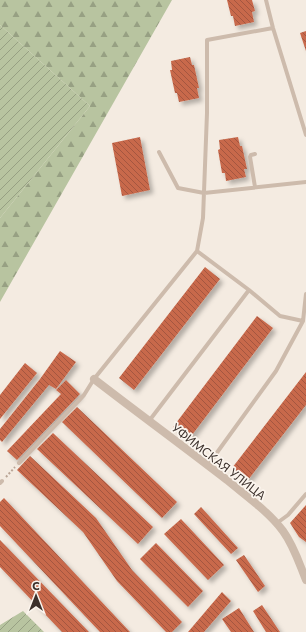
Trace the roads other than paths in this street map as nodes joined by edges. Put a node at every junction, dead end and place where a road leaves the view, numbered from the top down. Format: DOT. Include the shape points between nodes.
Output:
graph roads {
  1 [pos="266,0"];
  2 [pos="273,28"];
  3 [pos="306,135"];
  4 [pos="159,152"];
  5 [pos="255,154"];
  6 [pos="306,182"];
  7 [pos="255,187"];
  8 [pos="204,193"];
  9 [pos="197,251"];
  10 [pos="249,290"];
  11 [pos="306,294"];
  12 [pos="303,321"];
  13 [pos="94,379"];
  14 [pos="148,422"];
  15 [pos="19,463"];
  16 [pos="207,465"];
  17 [pos="306,494"];
  18 [pos="277,523"];
  19 [pos="304,567"];
  20 [pos="306,580"];
  1 -- 2 [label="lane"];
  2 -- 3 [label="lane"];
  2 -- 8 [label="lane" via="207,40"];
  4 -- 8 [label="lane" via="178,188"];
  5 -- 7 [label="lane" via="250,158"];
  6 -- 7 [label="lane"];
  7 -- 8 [label="lane"];
  8 -- 9 [label="lane" via="203,218"];
  9 -- 10 [label="lane"];
  9 -- 13 [label="lane"];
  10 -- 12 [label="lane" via="280,316"];
  10 -- 14 [label="lane"];
  11 -- 12 [label="lane"];
  12 -- 16 [label="lane" via="276,371"];
  13 -- 14 [label="street, УФИМСКАЯ УЛИЦА"];
  13 -- 15 [label="lane" via="84,395"];
  14 -- 16 [label="street, УФИМСКАЯ УЛИЦА"];
  16 -- 18 [label="street, УФИМСКАЯ УЛИЦА"];
  17 -- 18 [label="lane" via="288,515"];
  18 -- 19 [label="street, УФИМСКАЯ УЛИЦА"];
  19 -- 20 [label="street, УФИМСКАЯ УЛИЦА"];
}
